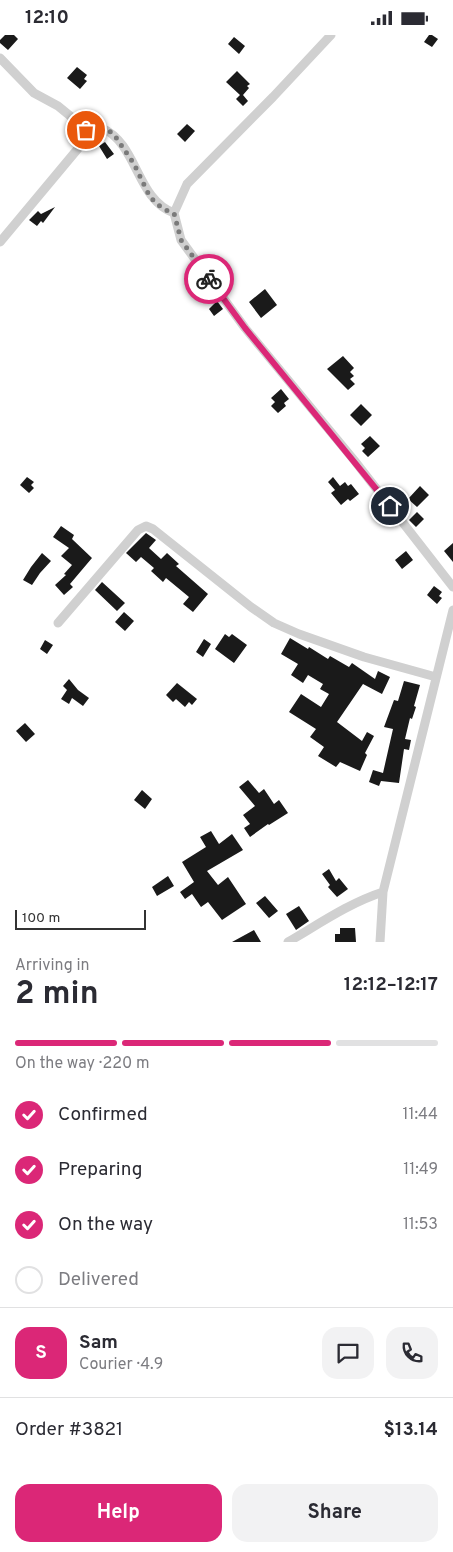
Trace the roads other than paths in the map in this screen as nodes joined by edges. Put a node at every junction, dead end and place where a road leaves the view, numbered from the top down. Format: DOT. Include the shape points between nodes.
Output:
graph roads {
  1 [pos="331,35"];
  2 [pos="0,58"];
  3 [pos="91,133"];
  4 [pos="174,213"];
  5 [pos="0,242"];
  6 [pos="453,587"];
  7 [pos="453,610"];
  8 [pos="58,623"];
  9 [pos="436,677"];
  10 [pos="383,892"];
  11 [pos="288,942"];
  12 [pos="380,942"];
  1 -- 4 [label="street" via="187,183"];
  2 -- 3 [label="street" via="34,93 58,106"];
  3 -- 4 [label="street" via="102,128 113,133 134,164 150,197 163,209"];
  3 -- 5 [label="street"];
  4 -- 6 [label="street" via="181,240 245,328"];
  7 -- 9 [label="street"];
  8 -- 9 [label="street" via="138,530 146,526 274,623 364,657"];
  9 -- 10 [label="street"];
  10 -- 11 [label="street" via="352,905"];
  10 -- 12 [label="street"];
}
